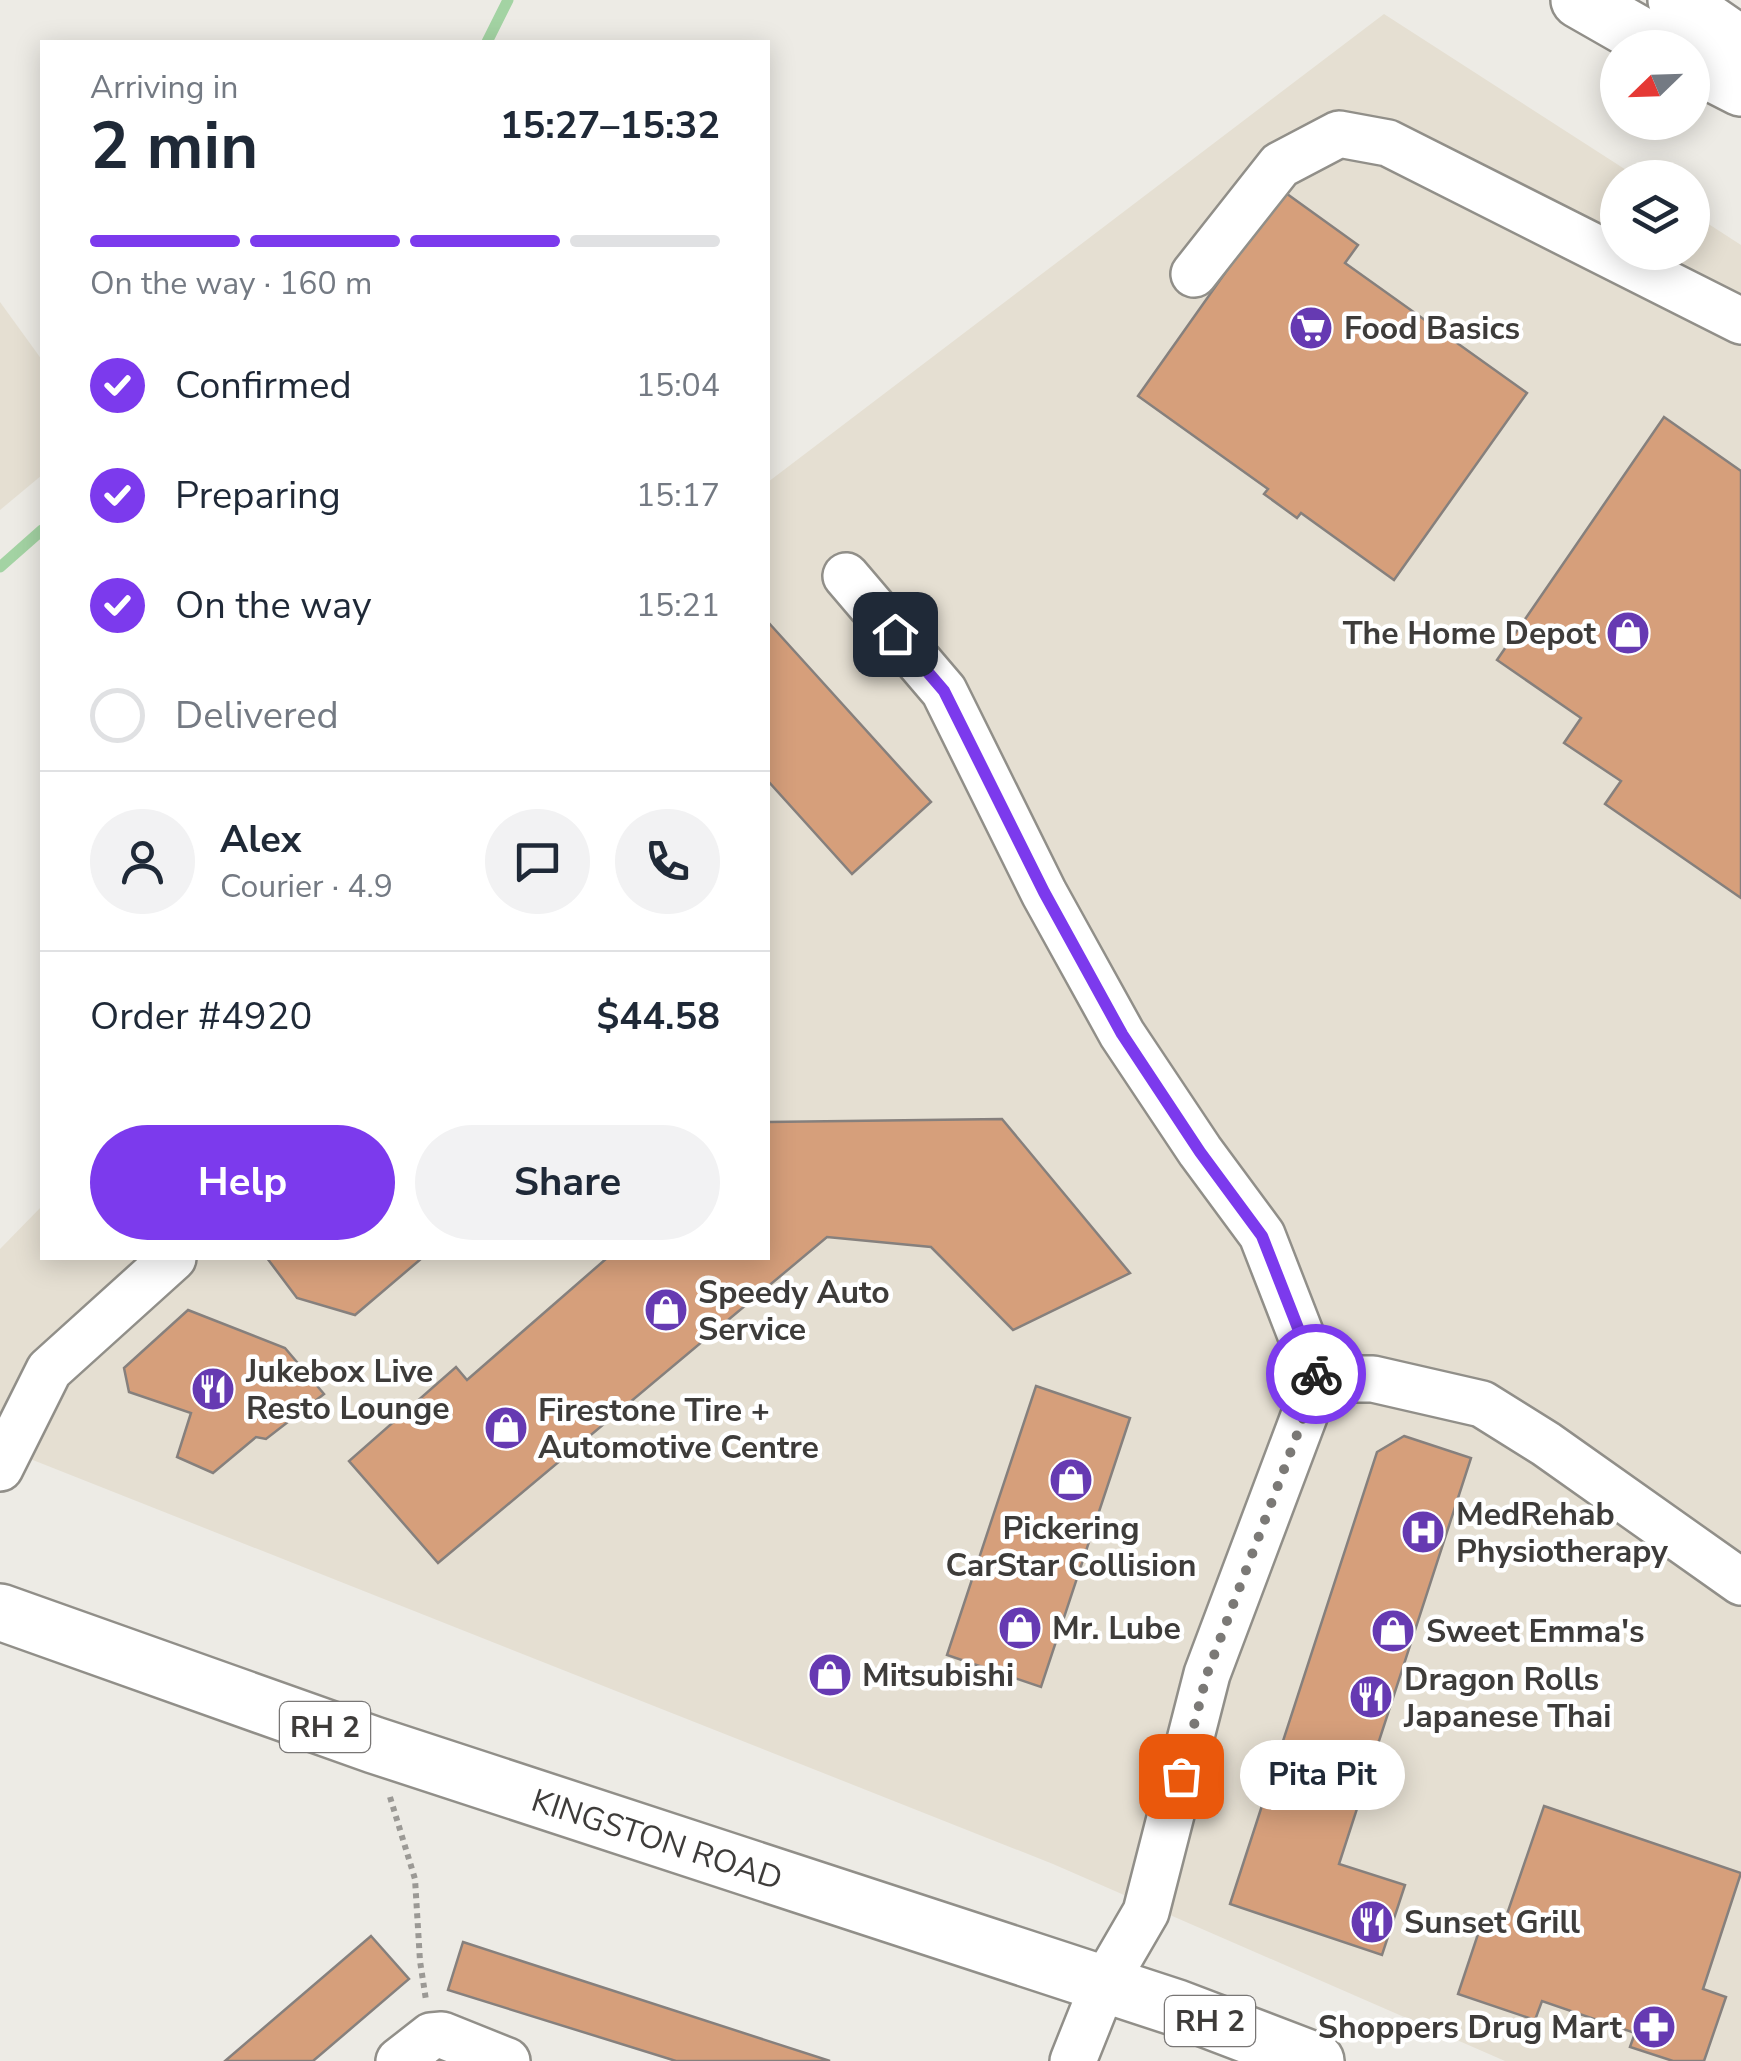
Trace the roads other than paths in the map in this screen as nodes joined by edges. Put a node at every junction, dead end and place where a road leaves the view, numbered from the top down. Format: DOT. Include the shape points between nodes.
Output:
graph roads {
  1 [pos="1580,0"];
  2 [pos="1676,0"];
  3 [pos="1632,30"];
  4 [pos="1741,45"];
  5 [pos="1710,72"];
  6 [pos="1741,88"];
  7 [pos="1194,274"];
  8 [pos="1741,321"];
  9 [pos="846,576"];
  10 [pos="171,1260"];
  11 [pos="1318,1379"];
  12 [pos="0,1468"];
  13 [pos="1741,1582"];
  14 [pos="0,1612"];
  15 [pos="1103,1986"];
  16 [pos="415,2048"];
  17 [pos="506,2061"];
  18 [pos="1073,2061"];
  19 [pos="1316,2061"];
  1 -- 3 [label="main road"];
  2 -- 4 [label="main road"];
  5 -- 6 [label="main road"];
  7 -- 8 [label="street" via="1280,165 1338,134 1388,142"];
  9 -- 11 [label="street" via="944,691 1122,1034 1262,1236"];
  10 -- 12 [label="street" via="49,1370"];
  11 -- 13 [label="street" via="1373,1379 1482,1404"];
  11 -- 15 [label="street" via="1207,1674 1146,1912"];
  14 -- 15 [label="main road, KINGSTON ROAD / RH 2" via="374,1745"];
  15 -- 18 [label="street"];
  15 -- 19 [label="main road, KINGSTON ROAD / RH 2"];
  16 -- 17 [label="street" via="442,2035"];
}
